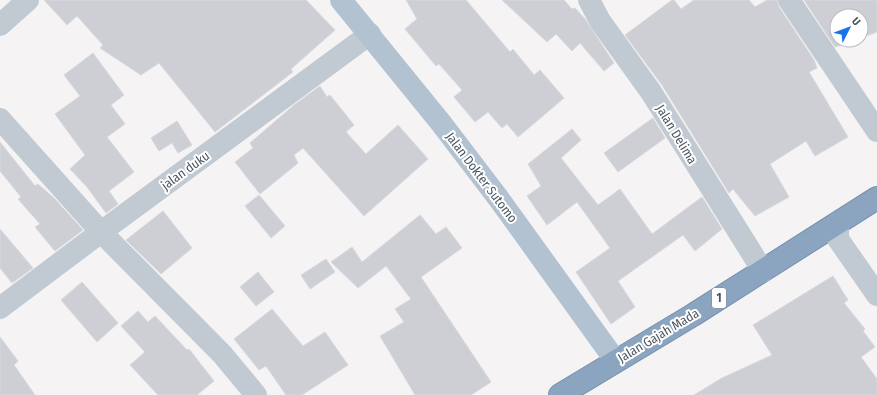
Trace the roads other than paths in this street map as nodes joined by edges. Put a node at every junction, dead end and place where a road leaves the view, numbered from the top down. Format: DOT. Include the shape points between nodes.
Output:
graph roads {
  1 [pos="28,0"];
  2 [pos="340,0"];
  3 [pos="589,0"];
  4 [pos="789,0"];
  5 [pos="0,24"];
  6 [pos="370,34"];
  7 [pos="0,119"];
  8 [pos="877,131"];
  9 [pos="877,198"];
  10 [pos="838,223"];
  11 [pos="101,232"];
  12 [pos="763,271"];
  13 [pos="877,295"];
  14 [pos="0,308"];
  15 [pos="615,360"];
  16 [pos="256,395"];
  17 [pos="560,395"];
  1 -- 5 [label="street"];
  2 -- 6 [label="main road, Jalan Dokter Sutomo"];
  3 -- 12 [label="street, Jalan Delima" via="600,21 651,92"];
  4 -- 8 [label="street"];
  6 -- 11 [label="street, jalan duku"];
  6 -- 15 [label="main road, Jalan Dokter Sutomo" via="518,224"];
  7 -- 11 [label="street"];
  9 -- 10 [label="highway, Jalan Gajah Mada / 1"];
  10 -- 12 [label="highway, Jalan Gajah Mada / 1"];
  10 -- 13 [label="street" via="838,239"];
  11 -- 14 [label="street, jalan duku"];
  11 -- 16 [label="street" via="222,354"];
  12 -- 15 [label="highway, Jalan Gajah Mada / 1"];
  15 -- 17 [label="highway, Jalan Gajah Mada / 1"];
}
